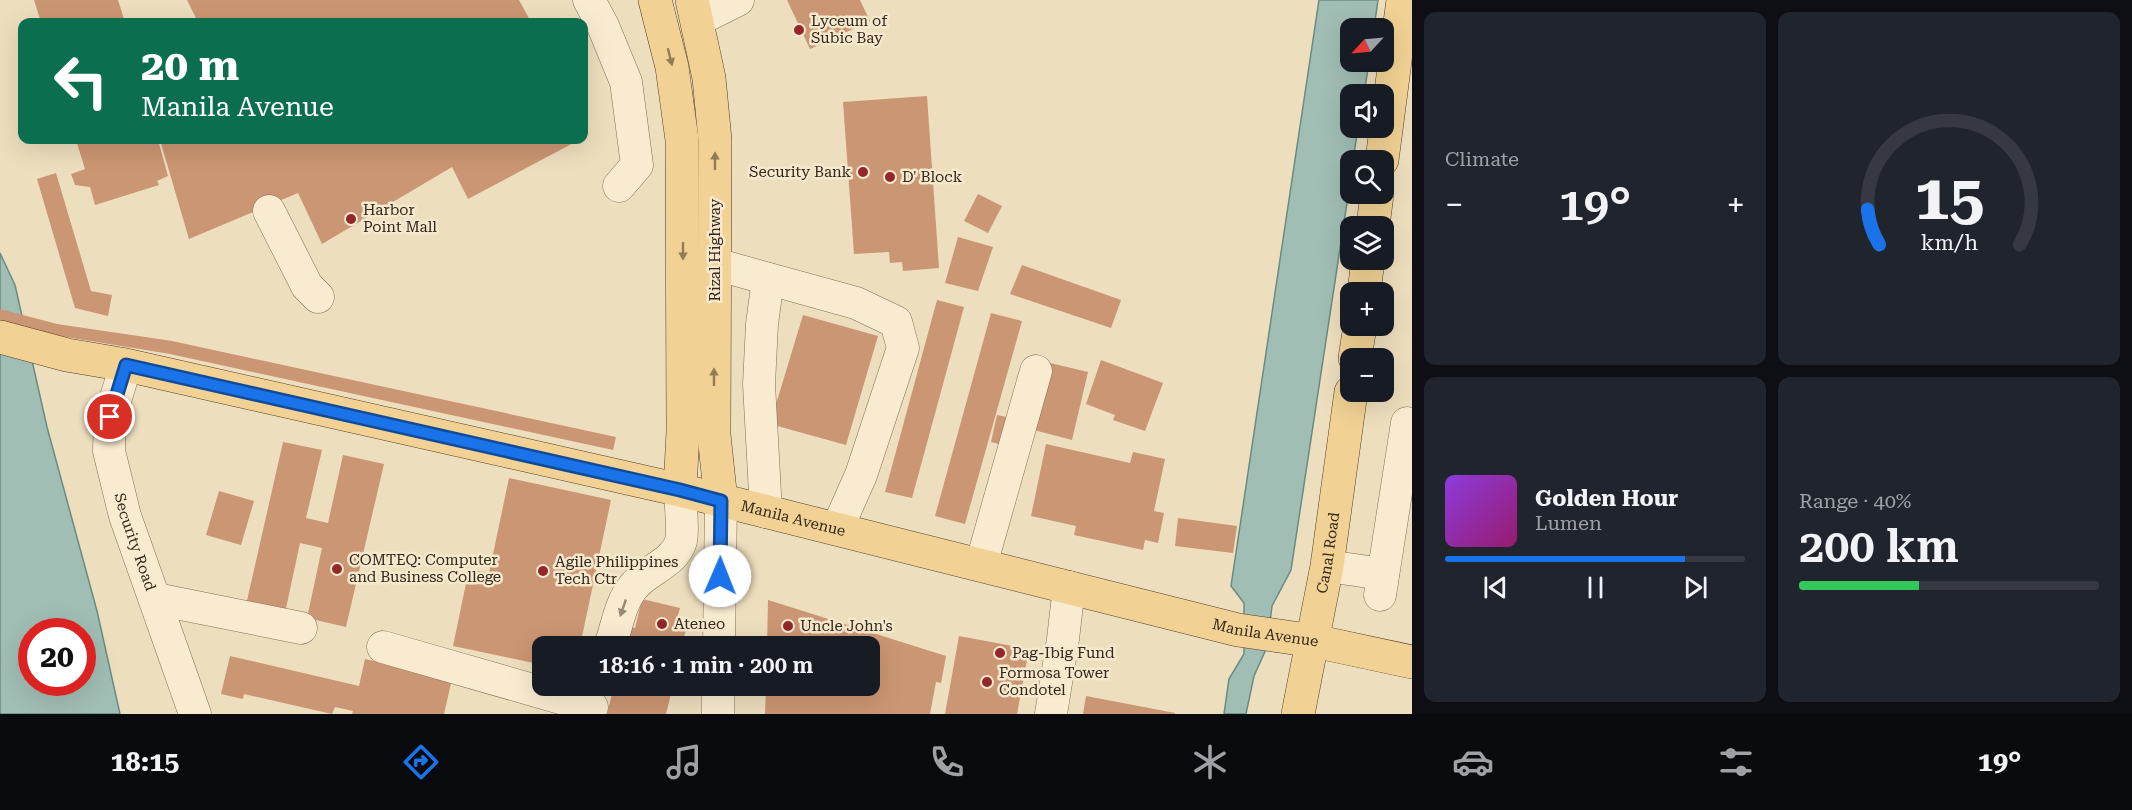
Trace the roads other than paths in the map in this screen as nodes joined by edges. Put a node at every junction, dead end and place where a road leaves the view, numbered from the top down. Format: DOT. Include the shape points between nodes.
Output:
graph roads {
  1 [pos="589,0"];
  2 [pos="655,0"];
  3 [pos="738,0"];
  4 [pos="1403,0"];
  5 [pos="695,10"];
  6 [pos="1383,150"];
  7 [pos="619,186"];
  8 [pos="269,212"];
  9 [pos="715,264"];
  10 [pos="768,279"];
  11 [pos="318,297"];
  12 [pos="0,338"];
  13 [pos="126,365"];
  14 [pos="1036,371"];
  15 [pos="1350,402"];
  16 [pos="1407,423"];
  17 [pos="680,490"];
  18 [pos="721,501"];
  19 [pos="766,512"];
  20 [pos="837,529"];
  21 [pos="981,565"];
  22 [pos="1327,566"];
  23 [pos="1069,587"];
  24 [pos="156,600"];
  25 [pos="301,628"];
  26 [pos="613,636"];
  27 [pos="719,636"];
  28 [pos="1314,641"];
  29 [pos="383,647"];
  30 [pos="1412,662"];
  31 [pos="718,696"];
  32 [pos="593,702"];
  33 [pos="195,714"];
  34 [pos="718,714"];
  35 [pos="1051,714"];
  36 [pos="1299,714"];
  1 -- 7 [label="lane" via="626,82 637,165"];
  2 -- 17 [label="main road, one-way" via="672,68 682,140"];
  3 -- 5 [label="lane"];
  4 -- 6 [label="main road"];
  9 -- 5 [label="main road, Rizal Highway, one-way" via="716,140"];
  8 -- 11 [label="lane" via="307,286"];
  9 -- 10 [label="lane"];
  18 -- 9 [label="main road, Rizal Highway, one-way" via="714,435"];
  10 -- 19 [label="lane" via="759,384"];
  10 -- 20 [label="lane" via="856,303 896,322 903,348 861,475"];
  12 -- 13 [label="main road, Manila Avenue"];
  13 -- 17 [label="main road, Manila Avenue"];
  13 -- 24 [label="lane, Security Road" via="110,417 109,451 126,516"];
  14 -- 21 [label="lane"];
  15 -- 22 [label="main road, Canal Road"];
  16 -- 22 [label="lane" via="1382,585"];
  17 -- 18 [label="main road, Manila Avenue"];
  17 -- 26 [label="lane, one-way" via="681,541 665,562 632,588"];
  18 -- 19 [label="main road, Manila Avenue"];
  18 -- 27 [label="lane"];
  19 -- 20 [label="main road, Manila Avenue"];
  20 -- 21 [label="main road, Manila Avenue"];
  21 -- 23 [label="main road, Manila Avenue"];
  22 -- 28 [label="main road, Canal Road"];
  23 -- 28 [label="main road, Manila Avenue" via="1238,630"];
  23 -- 35 [label="lane"];
  24 -- 25 [label="lane"];
  24 -- 33 [label="lane, Security Road"];
  28 -- 30 [label="main road, Manila Avenue"];
  28 -- 36 [label="main road, Canal Road"];
  29 -- 32 [label="lane"];
  31 -- 34 [label="lane"];
}
